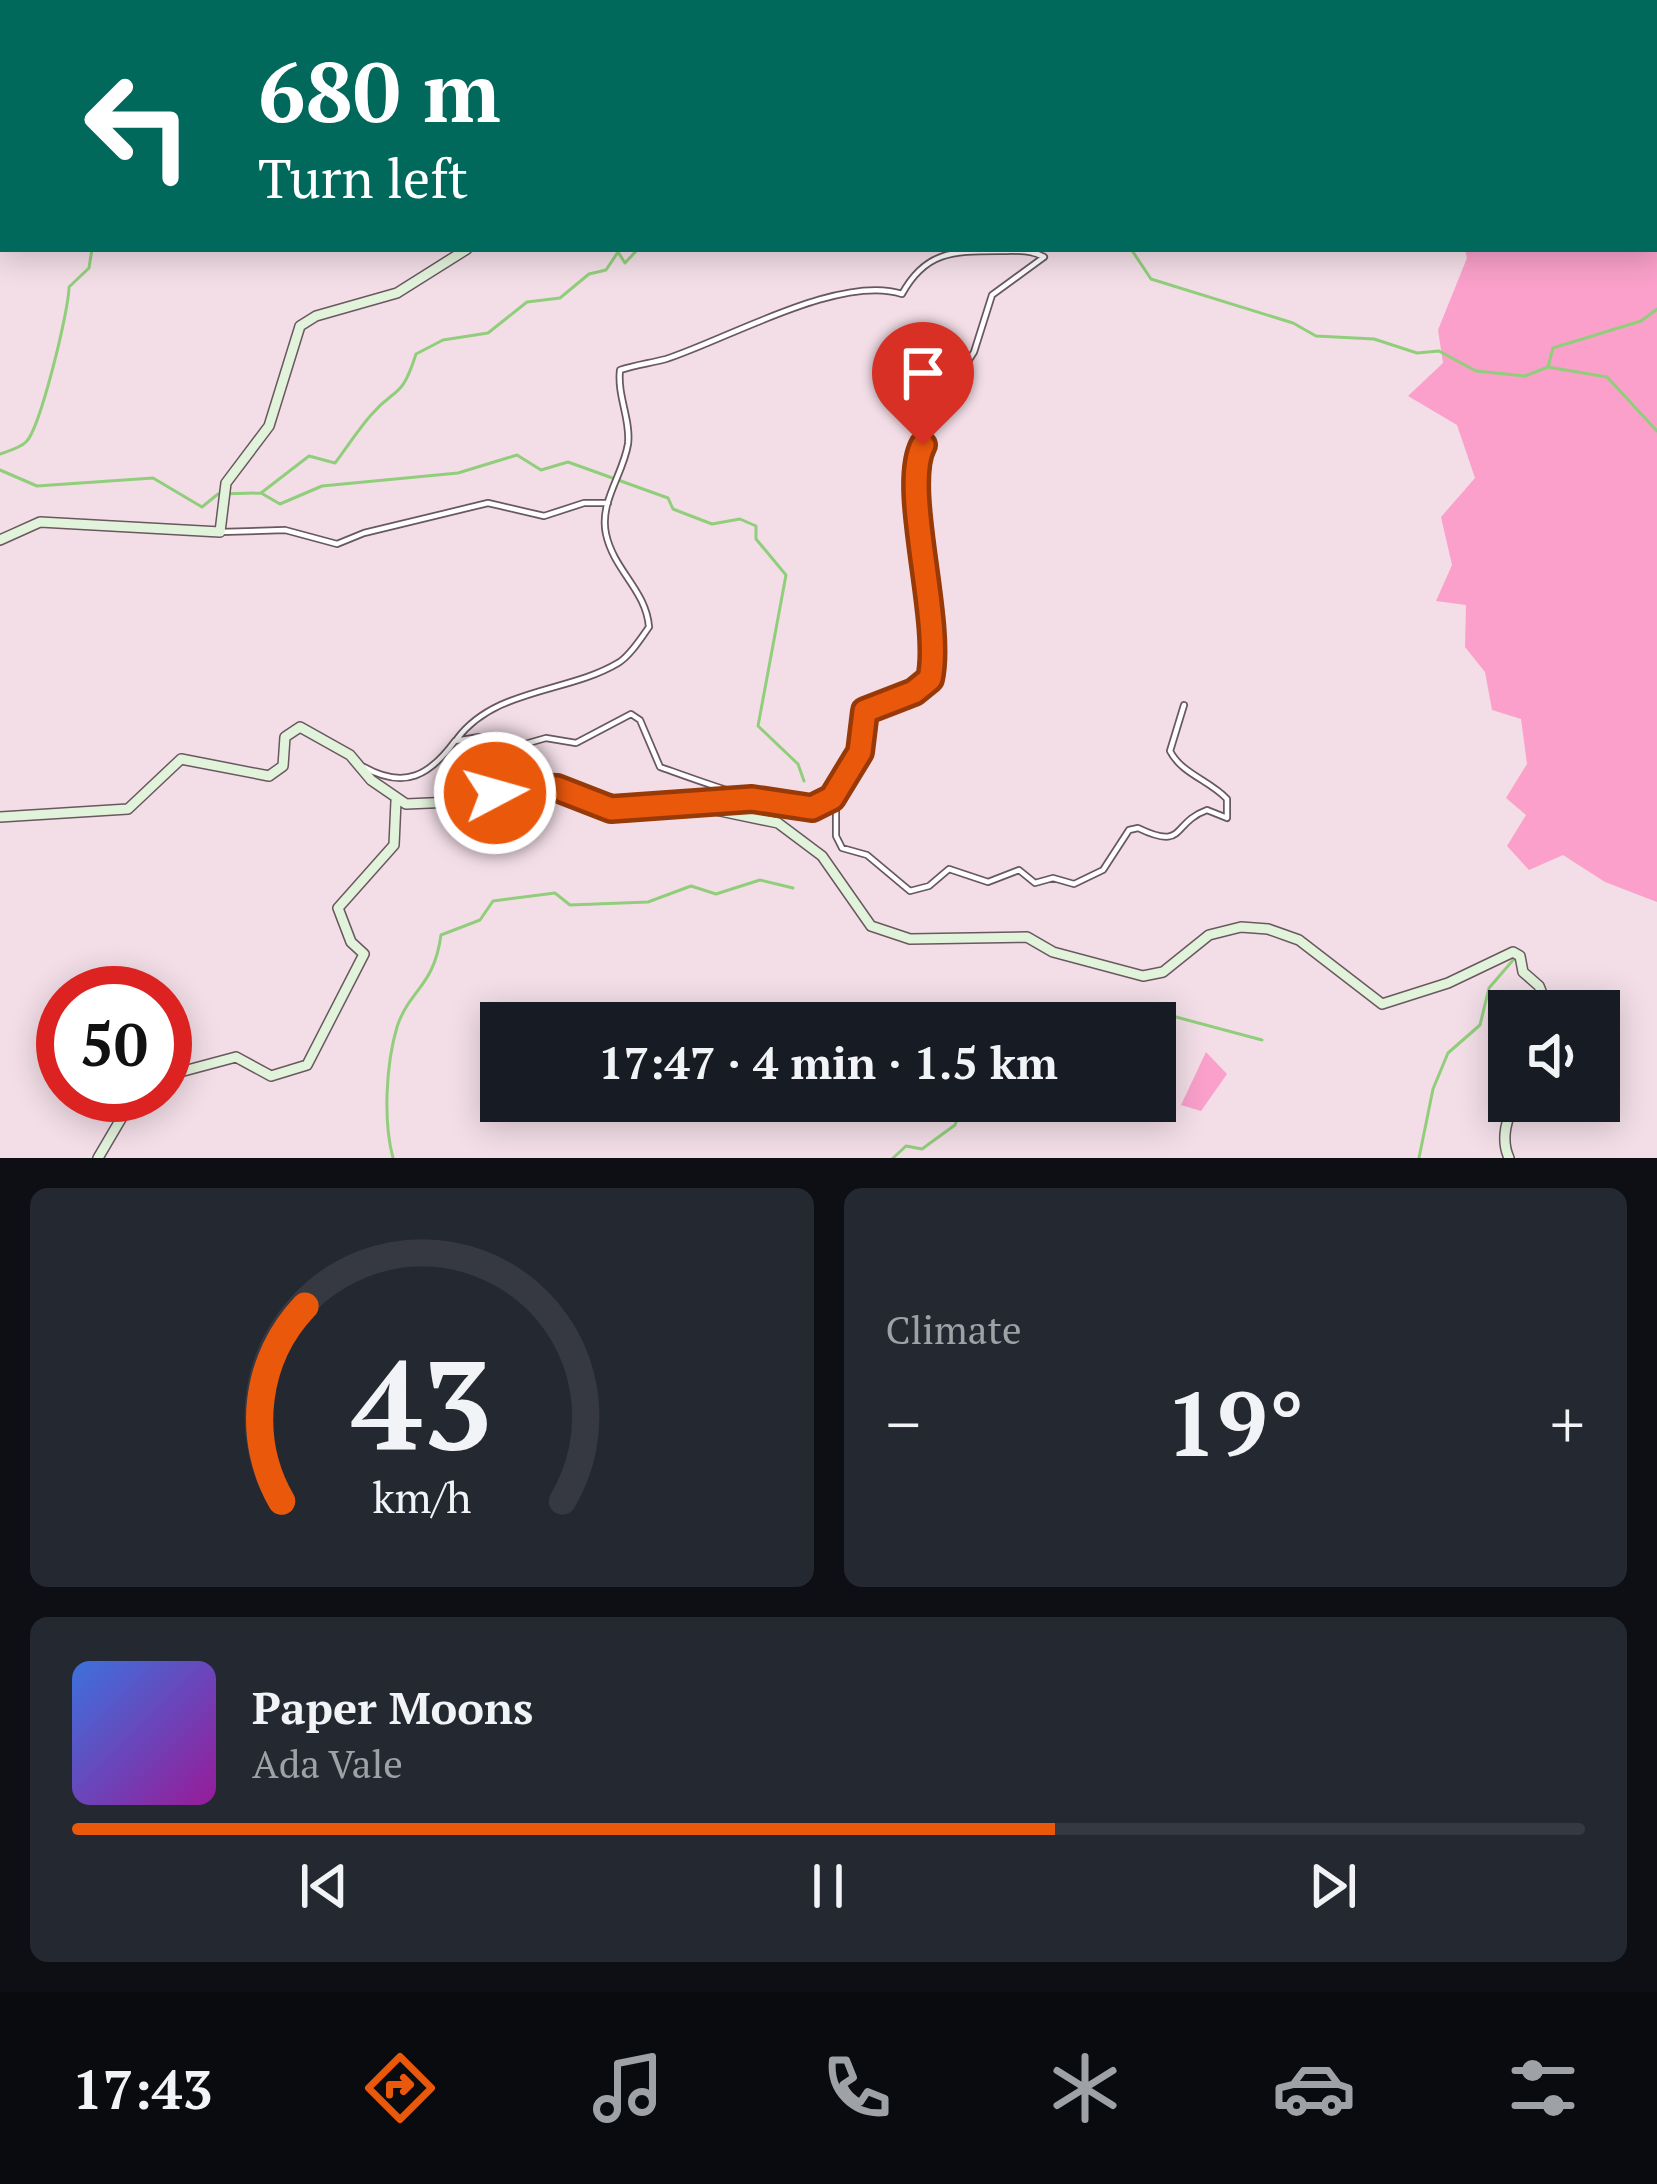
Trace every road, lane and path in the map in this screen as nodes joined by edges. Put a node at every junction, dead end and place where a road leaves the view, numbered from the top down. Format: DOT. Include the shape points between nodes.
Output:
graph roads {
  1 [pos="462,252"];
  2 [pos="943,252"];
  3 [pos="1032,252"];
  4 [pos="608,502"];
  5 [pos="220,532"];
  6 [pos="0,540"];
  7 [pos="1184,705"];
  8 [pos="455,741"];
  9 [pos="364,767"];
  10 [pos="832,798"];
  11 [pos="752,799"];
  12 [pos="396,801"];
  13 [pos="689,804"];
  14 [pos="0,817"];
  15 [pos="1541,990"];
  16 [pos="192,1069"];
  17 [pos="119,1122"];
  18 [pos="1509,1122"];
  19 [pos="98,1158"];
  20 [pos="1509,1158"];
  1 -- 5 [label="main road" via="397,293 300,326 269,426 226,483"];
  2 -- 4 [label="street" via="913,274 902,294 872,290 829,299 620,370 628,438"];
  3 -- 10 [label="street" via="1044,257 992,295 974,352 919,453 930,679 865,711 860,752"];
  4 -- 5 [label="street" via="544,515 488,503 337,544 285,530"];
  4 -- 8 [label="street" via="604,526 614,563 635,586 649,627 617,664 533,690 472,722"];
  5 -- 6 [label="main road" via="40,522"];
  7 -- 10 [label="street" via="1170,751 1227,799 1227,818 1207,810 1162,839 1129,830 1103,870 1074,884 1035,883 1018,870 988,882 949,869 910,891 867,855 842,848 840,806"];
  8 -- 9 [label="street" via="436,767 414,777 383,778"];
  8 -- 11 [label="street" via="576,743 631,714 660,767"];
  9 -- 12 [label="main road"];
  9 -- 14 [label="main road" via="294,728 285,737 283,766 268,776 181,759 128,809"];
  10 -- 11 [label="street" via="812,808"];
  11 -- 13 [label="street"];
  12 -- 13 [label="main road" via="453,802 515,786 557,788 611,809"];
  12 -- 16 [label="main road" via="394,845 338,908 364,954 307,1065 271,1076 236,1057"];
  13 -- 15 [label="main road" via="778,823 822,856 866,921 910,939 1027,937 1143,976 1163,972 1209,935 1268,929 1300,940 1382,1004 1513,952"];
  17 -- 19 [label="main road"];
  18 -- 20 [label="main road"];
}
